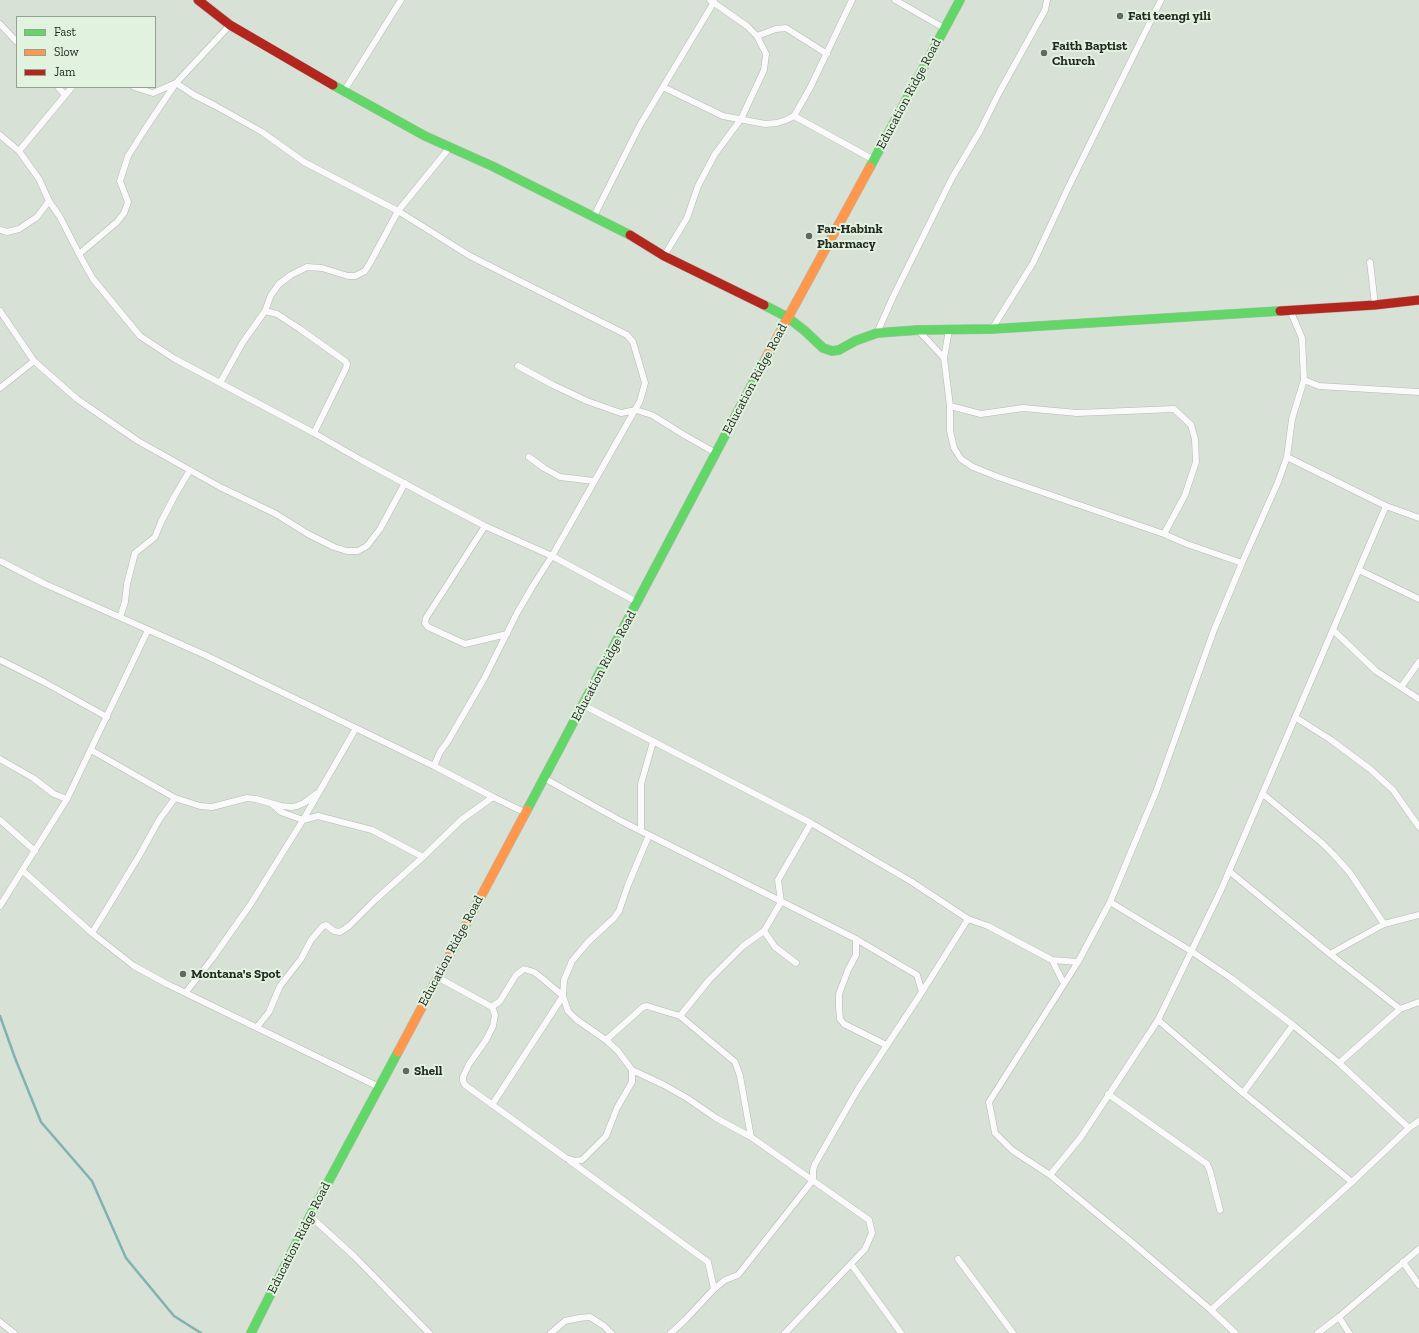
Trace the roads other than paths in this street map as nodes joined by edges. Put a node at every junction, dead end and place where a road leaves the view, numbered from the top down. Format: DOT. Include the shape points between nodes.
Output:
graph roads {
  1 [pos="198,0"];
  2 [pos="401,0"];
  3 [pos="852,0"];
  4 [pos="895,0"];
  5 [pos="960,0"];
  6 [pos="1047,0"];
  7 [pos="1161,0"];
  8 [pos="712,1"];
  9 [pos="0,24"];
  10 [pos="230,25"];
  11 [pos="944,28"];
  12 [pos="757,36"];
  13 [pos="16,41"];
  14 [pos="826,54"];
  15 [pos="176,83"];
  16 [pos="663,86"];
  17 [pos="59,88"];
  18 [pos="71,88"];
  19 [pos="137,88"];
  20 [pos="344,91"];
  21 [pos="65,94"];
  22 [pos="794,116"];
  23 [pos="741,119"];
  24 [pos="0,135"];
  25 [pos="450,147"];
  26 [pos="19,151"];
  27 [pos="874,160"];
  28 [pos="49,201"];
  29 [pos="398,211"];
  30 [pos="594,216"];
  31 [pos="0,230"];
  32 [pos="79,254"];
  33 [pos="664,256"];
  34 [pos="1370,262"];
  35 [pos="1419,300"];
  36 [pos="1375,305"];
  37 [pos="1290,310"];
  38 [pos="0,311"];
  39 [pos="265,311"];
  40 [pos="787,317"];
  41 [pos="992,329"];
  42 [pos="918,330"];
  43 [pos="949,330"];
  44 [pos="877,333"];
  45 [pos="944,358"];
  46 [pos="34,361"];
  47 [pos="518,366"];
  48 [pos="1304,380"];
  49 [pos="220,383"];
  50 [pos="0,388"];
  51 [pos="1419,392"];
  52 [pos="950,406"];
  53 [pos="636,410"];
  54 [pos="314,433"];
  55 [pos="716,453"];
  56 [pos="529,457"];
  57 [pos="1287,457"];
  58 [pos="190,470"];
  59 [pos="594,481"];
  60 [pos="405,483"];
  61 [pos="1386,506"];
  62 [pos="1419,518"];
  63 [pos="485,526"];
  64 [pos="1164,534"];
  65 [pos="552,556"];
  66 [pos="0,560"];
  67 [pos="1242,563"];
  68 [pos="1359,570"];
  69 [pos="1419,599"];
  70 [pos="637,602"];
  71 [pos="120,617"];
  72 [pos="148,630"];
  73 [pos="1333,630"];
  74 [pos="508,634"];
  75 [pos="0,660"];
  76 [pos="1419,662"];
  77 [pos="1401,687"];
  78 [pos="1419,699"];
  79 [pos="583,705"];
  80 [pos="107,717"];
  81 [pos="1295,717"];
  82 [pos="356,728"];
  83 [pos="653,742"];
  84 [pos="91,750"];
  85 [pos="0,759"];
  86 [pos="434,766"];
  87 [pos="544,778"];
  88 [pos="319,792"];
  89 [pos="1263,794"];
  90 [pos="493,797"];
  91 [pos="175,798"];
  92 [pos="67,799"];
  93 [pos="271,803"];
  94 [pos="526,813"];
  95 [pos="0,820"];
  96 [pos="302,820"];
  97 [pos="811,823"];
  98 [pos="1419,827"];
  99 [pos="641,831"];
  100 [pos="649,835"];
  101 [pos="35,851"];
  102 [pos="423,857"];
  103 [pos="23,871"];
  104 [pos="1229,872"];
  105 [pos="781,902"];
  106 [pos="1110,902"];
  107 [pos="0,906"];
  108 [pos="1419,915"];
  109 [pos="968,919"];
  110 [pos="1384,924"];
  111 [pos="764,931"];
  112 [pos="92,933"];
  113 [pos="856,939"];
  114 [pos="1191,951"];
  115 [pos="1330,954"];
  116 [pos="1052,960"];
  117 [pos="1078,962"];
  118 [pos="796,963"];
  119 [pos="437,977"];
  120 [pos="1064,984"];
  121 [pos="186,992"];
  122 [pos="922,992"];
  123 [pos="563,996"];
  124 [pos="1419,1002"];
  125 [pos="492,1007"];
  126 [pos="1400,1009"];
  127 [pos="680,1016"];
  128 [pos="1158,1020"];
  129 [pos="1294,1025"];
  130 [pos="257,1027"];
  131 [pos="606,1040"];
  132 [pos="886,1045"];
  133 [pos="1339,1063"];
  134 [pos="632,1070"];
  135 [pos="379,1087"];
  136 [pos="1243,1093"];
  137 [pos="1108,1094"];
  138 [pos="492,1105"];
  139 [pos="1419,1121"];
  140 [pos="1409,1128"];
  141 [pos="751,1136"];
  142 [pos="566,1158"];
  143 [pos="1050,1175"];
  144 [pos="812,1180"];
  145 [pos="1352,1182"];
  146 [pos="1220,1210"];
  147 [pos="310,1216"];
  148 [pos="1419,1249"];
  149 [pos="958,1260"];
  150 [pos="1403,1262"];
  151 [pos="851,1264"];
  152 [pos="1419,1285"];
  153 [pos="714,1289"];
  154 [pos="1211,1310"];
  155 [pos="1339,1317"];
  156 [pos="0,1322"];
  157 [pos="789,1332"];
  158 [pos="14,1333"];
  159 [pos="251,1333"];
  160 [pos="429,1333"];
  161 [pos="551,1333"];
  162 [pos="611,1333"];
  163 [pos="671,1333"];
  164 [pos="901,1333"];
  165 [pos="1013,1333"];
  166 [pos="1235,1333"];
  167 [pos="1318,1333"];
  168 [pos="1349,1333"];
  1 -- 10 [label="main road"];
  2 -- 20 [label="street"];
  3 -- 14 [label="street"];
  4 -- 11 [label="street"];
  5 -- 11 [label="main road, Education Ridge Road"];
  6 -- 44 [label="street" via="1045,10 952,178"];
  7 -- 41 [label="street" via="1033,262"];
  8 -- 12 [label="street"];
  8 -- 16 [label="street"];
  9 -- 13 [label="street"];
  10 -- 15 [label="street"];
  10 -- 20 [label="main road"];
  11 -- 27 [label="main road, Education Ridge Road"];
  12 -- 14 [label="street" via="786,28"];
  12 -- 23 [label="street" via="766,54 764,70"];
  14 -- 22 [label="street"];
  15 -- 19 [label="street" via="153,93"];
  15 -- 29 [label="street" via="262,132 304,162"];
  15 -- 32 [label="street" via="128,156 120,182 128,202 124,213"];
  16 -- 23 [label="street" via="723,116"];
  16 -- 30 [label="street"];
  17 -- 21 [label="street"];
  18 -- 21 [label="street"];
  20 -- 25 [label="main road"];
  21 -- 26 [label="street"];
  22 -- 23 [label="street" via="777,123 765,124"];
  22 -- 27 [label="street"];
  23 -- 33 [label="street" via="715,154 698,186 687,218"];
  24 -- 26 [label="street"];
  25 -- 29 [label="street"];
  25 -- 30 [label="main road"];
  26 -- 28 [label="street" via="39,179"];
  27 -- 40 [label="main road, Education Ridge Road"];
  28 -- 31 [label="street" via="37,217 19,229 7,232"];
  28 -- 32 [label="street"];
  29 -- 39 [label="street" via="365,271 348,276 322,268 307,267 279,284"];
  29 -- 53 [label="street" via="470,256 627,335 633,342 645,383"];
  30 -- 33 [label="main road"];
  32 -- 49 [label="street" via="93,279 140,336 175,359"];
  33 -- 40 [label="main road"];
  34 -- 36 [label="street"];
  35 -- 36 [label="main road"];
  36 -- 37 [label="main road"];
  37 -- 41 [label="main road"];
  37 -- 48 [label="street" via="1302,338"];
  38 -- 46 [label="street"];
  39 -- 49 [label="street" via="243,342"];
  39 -- 54 [label="street" via="277,314 347,364"];
  40 -- 44 [label="main road" via="823,348 832,351 840,350"];
  40 -- 55 [label="main road, Education Ridge Road"];
  41 -- 43 [label="main road"];
  42 -- 43 [label="main road"];
  42 -- 44 [label="main road"];
  42 -- 45 [label="street"];
  43 -- 45 [label="street"];
  45 -- 52 [label="street"];
  46 -- 50 [label="street"];
  46 -- 58 [label="street" via="77,399 138,441"];
  47 -- 53 [label="street" via="588,401 621,413"];
  48 -- 51 [label="street" via="1319,386"];
  48 -- 57 [label="street" via="1292,419"];
  49 -- 54 [label="street"];
  52 -- 64 [label="street" via="950,431 954,448 961,459 973,467"];
  52 -- 64 [label="street" via="981,414 1023,408 1077,413 1174,410 1191,425 1195,439 1196,462 1184,495"];
  53 -- 55 [label="street" via="652,415"];
  53 -- 59 [label="street"];
  54 -- 60 [label="street"];
  55 -- 70 [label="main road, Education Ridge Road"];
  56 -- 59 [label="street" via="560,477"];
  57 -- 61 [label="street"];
  57 -- 67 [label="street"];
  58 -- 60 [label="street" via="276,514 308,534 347,551 358,551 367,546 380,529"];
  58 -- 71 [label="street" via="155,537 135,553"];
  59 -- 65 [label="street"];
  60 -- 63 [label="street"];
  61 -- 62 [label="street"];
  61 -- 68 [label="street"];
  63 -- 65 [label="street"];
  63 -- 74 [label="street" via="425,623 428,627 465,644"];
  64 -- 67 [label="street"];
  65 -- 70 [label="street"];
  65 -- 74 [label="street" via="517,613"];
  66 -- 71 [label="street" via="45,584"];
  67 -- 106 [label="street" via="1214,630 1156,792"];
  68 -- 69 [label="street"];
  68 -- 73 [label="street"];
  70 -- 79 [label="main road, Education Ridge Road"];
  71 -- 72 [label="street"];
  72 -- 80 [label="street"];
  72 -- 82 [label="street"];
  73 -- 77 [label="street" via="1376,670"];
  73 -- 81 [label="street"];
  74 -- 86 [label="street"];
  75 -- 80 [label="street"];
  76 -- 77 [label="street"];
  77 -- 78 [label="street"];
  79 -- 83 [label="street"];
  79 -- 87 [label="main road, Education Ridge Road"];
  80 -- 84 [label="street"];
  81 -- 89 [label="street"];
  81 -- 98 [label="street" via="1370,769 1393,790"];
  82 -- 86 [label="street"];
  82 -- 88 [label="street"];
  83 -- 97 [label="street"];
  83 -- 99 [label="street" via="640,784"];
  84 -- 91 [label="street"];
  84 -- 92 [label="street"];
  85 -- 92 [label="street" via="33,778 54,794"];
  86 -- 90 [label="street"];
  87 -- 94 [label="main road, Education Ridge Road"];
  87 -- 99 [label="street"];
  88 -- 93 [label="street" via="297,806"];
  88 -- 96 [label="street"];
  89 -- 104 [label="street"];
  89 -- 110 [label="street" via="1334,854"];
  90 -- 94 [label="street"];
  90 -- 102 [label="street" via="461,820"];
  91 -- 93 [label="street" via="212,807 247,798"];
  91 -- 112 [label="street" via="159,820"];
  92 -- 101 [label="street"];
  93 -- 96 [label="street" via="282,812"];
  94 -- 119 [label="main road, Education Ridge Road"];
  95 -- 101 [label="street"];
  96 -- 102 [label="street" via="318,816 372,830"];
  96 -- 121 [label="street" via="250,905"];
  97 -- 105 [label="street" via="778,880"];
  97 -- 109 [label="street" via="912,882"];
  99 -- 100 [label="street"];
  100 -- 105 [label="street"];
  100 -- 123 [label="street" via="619,912 572,961 564,980"];
  101 -- 103 [label="street"];
  102 -- 130 [label="street" via="349,926 340,932 326,925 320,929 280,986 269,1012"];
  103 -- 107 [label="street"];
  103 -- 112 [label="street"];
  104 -- 114 [label="street"];
  104 -- 115 [label="street"];
  105 -- 111 [label="street"];
  105 -- 113 [label="street"];
  106 -- 114 [label="street"];
  106 -- 117 [label="street"];
  108 -- 110 [label="street"];
  109 -- 116 [label="street" via="988,926"];
  109 -- 122 [label="street"];
  110 -- 115 [label="street"];
  111 -- 118 [label="street" via="775,947"];
  111 -- 127 [label="street" via="743,946 709,980"];
  112 -- 121 [label="street" via="134,966"];
  113 -- 122 [label="street" via="917,975"];
  113 -- 132 [label="street" via="856,955 839,994 840,1019 844,1024"];
  114 -- 128 [label="street"];
  114 -- 129 [label="street"];
  115 -- 126 [label="street"];
  116 -- 117 [label="street"];
  116 -- 120 [label="street"];
  117 -- 120 [label="street"];
  119 -- 125 [label="street"];
  119 -- 135 [label="main road, Education Ridge Road"];
  120 -- 143 [label="street" via="989,1102 995,1133 1012,1150"];
  121 -- 130 [label="street"];
  122 -- 132 [label="street"];
  123 -- 125 [label="street" via="534,972 524,969 516,975 500,1000"];
  123 -- 131 [label="street" via="568,1011"];
  123 -- 138 [label="street"];
  124 -- 126 [label="street"];
  125 -- 138 [label="street" via="495,1015 492,1026 463,1077 463,1081 473,1092"];
  126 -- 133 [label="street"];
  127 -- 131 [label="street" via="647,1006 642,1007"];
  127 -- 141 [label="street" via="735,1062"];
  128 -- 136 [label="street"];
  128 -- 137 [label="street"];
  129 -- 133 [label="street"];
  129 -- 136 [label="street"];
  130 -- 135 [label="street"];
  131 -- 134 [label="street"];
  132 -- 144 [label="street" via="816,1164"];
  133 -- 140 [label="street"];
  134 -- 141 [label="street" via="664,1085 716,1118"];
  134 -- 142 [label="street" via="632,1082 617,1108 606,1136 582,1160"];
  135 -- 147 [label="main road, Education Ridge Road"];
  136 -- 145 [label="street"];
  137 -- 143 [label="street" via="1081,1137"];
  137 -- 146 [label="street" via="1207,1164"];
  138 -- 142 [label="street"];
  139 -- 140 [label="street"];
  140 -- 145 [label="street"];
  141 -- 144 [label="street"];
  142 -- 153 [label="street" via="708,1262"];
  143 -- 154 [label="street"];
  144 -- 151 [label="street" via="869,1220 872,1233 870,1238 865,1249"];
  144 -- 153 [label="street" via="738,1275 725,1280"];
  145 -- 154 [label="street"];
  147 -- 159 [label="main road, Education Ridge Road"];
  147 -- 160 [label="street" via="354,1256"];
  148 -- 150 [label="street"];
  149 -- 165 [label="street"];
  150 -- 152 [label="street"];
  150 -- 155 [label="street"];
  151 -- 157 [label="street"];
  151 -- 164 [label="street"];
  153 -- 163 [label="street"];
  154 -- 166 [label="street"];
  155 -- 167 [label="street"];
  155 -- 168 [label="street"];
  156 -- 158 [label="street"];
  161 -- 162 [label="street" via="565,1321 579,1318 590,1318"];
}
